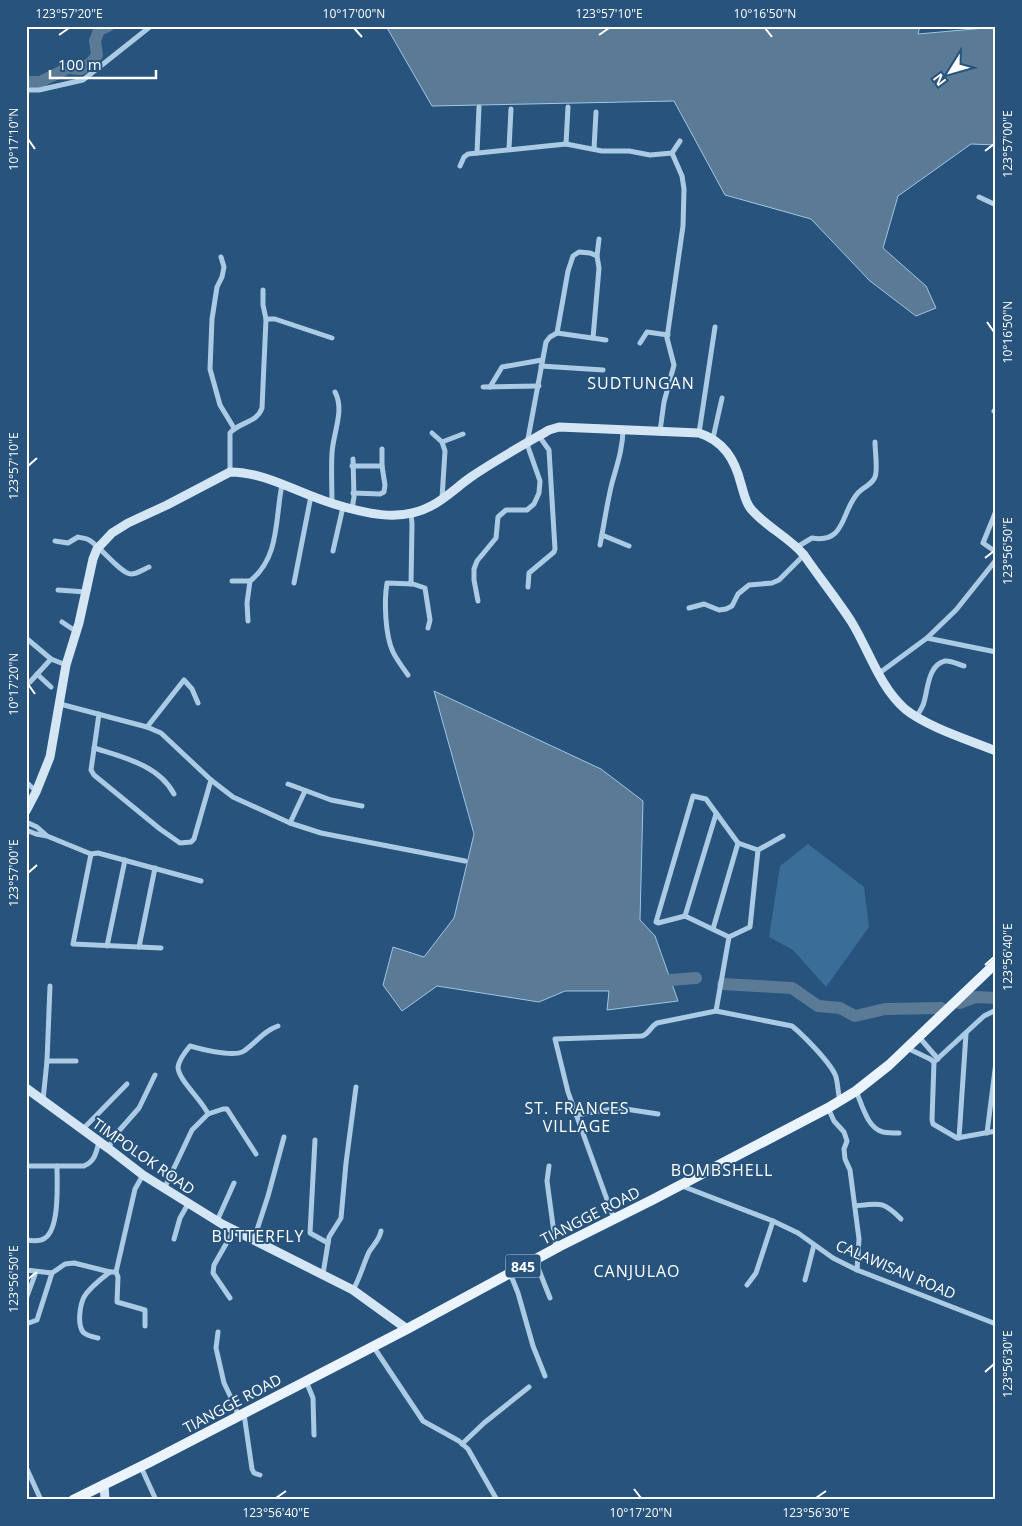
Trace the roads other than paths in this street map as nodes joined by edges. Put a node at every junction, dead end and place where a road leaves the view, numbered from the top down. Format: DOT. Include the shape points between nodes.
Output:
graph roads {
  1 [pos="151,26"];
  2 [pos="26,90"];
  3 [pos="478,107"];
  4 [pos="568,107"];
  5 [pos="511,109"];
  6 [pos="596,112"];
  7 [pos="680,141"];
  8 [pos="566,144"];
  9 [pos="509,149"];
  10 [pos="594,149"];
  11 [pos="477,153"];
  12 [pos="672,153"];
  13 [pos="460,166"];
  14 [pos="979,197"];
  15 [pos="996,205"];
  16 [pos="599,239"];
  17 [pos="598,256"];
  18 [pos="221,257"];
  19 [pos="263,290"];
  20 [pos="266,320"];
  21 [pos="715,327"];
  22 [pos="558,333"];
  23 [pos="668,335"];
  24 [pos="332,338"];
  25 [pos="593,338"];
  26 [pos="606,340"];
  27 [pos="640,343"];
  28 [pos="542,363"];
  29 [pos="603,370"];
  30 [pos="539,386"];
  31 [pos="483,387"];
  32 [pos="490,387"];
  33 [pos="335,392"];
  34 [pos="722,398"];
  35 [pos="234,428"];
  36 [pos="623,429"];
  37 [pos="660,431"];
  38 [pos="432,433"];
  39 [pos="700,433"];
  40 [pos="463,434"];
  41 [pos="540,436"];
  42 [pos="713,438"];
  43 [pos="442,442"];
  44 [pos="875,442"];
  45 [pos="528,444"];
  46 [pos="382,450"];
  47 [pos="353,459"];
  48 [pos="352,466"];
  49 [pos="382,466"];
  50 [pos="230,472"];
  51 [pos="282,485"];
  52 [pos="353,493"];
  53 [pos="311,496"];
  54 [pos="442,498"];
  55 [pos="332,504"];
  56 [pos="348,508"];
  57 [pos="996,511"];
  58 [pos="411,514"];
  59 [pos="602,535"];
  60 [pos="55,541"];
  61 [pos="600,545"];
  62 [pos="629,546"];
  63 [pos="797,547"];
  64 [pos="98,548"];
  65 [pos="333,551"];
  66 [pos="996,552"];
  67 [pos="804,555"];
  68 [pos="996,560"];
  69 [pos="149,566"];
  70 [pos="232,581"];
  71 [pos="250,581"];
  72 [pos="294,583"];
  73 [pos="410,584"];
  74 [pos="528,587"];
  75 [pos="58,590"];
  76 [pos="86,592"];
  77 [pos="478,601"];
  78 [pos="689,608"];
  79 [pos="248,620"];
  80 [pos="62,622"];
  81 [pos="428,628"];
  82 [pos="77,632"];
  83 [pos="927,638"];
  84 [pos="28,641"];
  85 [pos="996,652"];
  86 [pos="51,659"];
  87 [pos="66,665"];
  88 [pos="964,666"];
  89 [pos="37,674"];
  90 [pos="878,674"];
  91 [pos="408,676"];
  92 [pos="30,682"];
  93 [pos="51,687"];
  94 [pos="198,703"];
  95 [pos="60,704"];
  96 [pos="99,714"];
  97 [pos="917,716"];
  98 [pos="147,727"];
  99 [pos="94,748"];
  100 [pos="996,751"];
  101 [pos="211,780"];
  102 [pos="26,782"];
  103 [pos="288,784"];
  104 [pos="305,791"];
  105 [pos="36,792"];
  106 [pos="174,794"];
  107 [pos="362,806"];
  108 [pos="26,811"];
  109 [pos="716,814"];
  110 [pos="26,822"];
  111 [pos="290,823"];
  112 [pos="26,830"];
  113 [pos="47,836"];
  114 [pos="783,836"];
  115 [pos="738,843"];
  116 [pos="758,850"];
  117 [pos="91,854"];
  118 [pos="125,860"];
  119 [pos="465,862"];
  120 [pos="155,868"];
  121 [pos="201,881"];
  122 [pos="685,916"];
  123 [pos="713,929"];
  124 [pos="728,937"];
  125 [pos="107,946"];
  126 [pos="139,947"];
  127 [pos="161,948"];
  128 [pos="996,963"];
  129 [pos="50,986"];
  130 [pos="995,1010"];
  131 [pos="716,1011"];
  132 [pos="278,1026"];
  133 [pos="966,1034"];
  134 [pos="919,1037"];
  135 [pos="907,1048"];
  136 [pos="936,1060"];
  137 [pos="47,1061"];
  138 [pos="76,1061"];
  139 [pos="996,1062"];
  140 [pos="155,1076"];
  141 [pos="127,1084"];
  142 [pos="356,1087"];
  143 [pos="26,1088"];
  144 [pos="856,1091"];
  145 [pos="43,1100"];
  146 [pos="840,1101"];
  147 [pos="828,1108"];
  148 [pos="208,1114"];
  149 [pos="658,1114"];
  150 [pos="576,1115"];
  151 [pos="83,1129"];
  152 [pos="996,1131"];
  153 [pos="900,1133"];
  154 [pos="987,1133"];
  155 [pos="284,1137"];
  156 [pos="958,1138"];
  157 [pos="315,1140"];
  158 [pos="99,1142"];
  159 [pos="108,1148"];
  160 [pos="256,1154"];
  161 [pos="26,1166"];
  162 [pos="57,1166"];
  163 [pos="549,1166"];
  164 [pos="143,1175"];
  165 [pos="234,1182"];
  166 [pos="680,1185"];
  167 [pos="164,1189"];
  168 [pos="188,1204"];
  169 [pos="855,1206"];
  170 [pos="614,1219"];
  171 [pos="901,1219"];
  172 [pos="217,1221"];
  173 [pos="773,1221"];
  174 [pos="234,1230"];
  175 [pos="381,1231"];
  176 [pos="174,1239"];
  177 [pos="254,1239"];
  178 [pos="26,1240"];
  179 [pos="328,1243"];
  180 [pos="814,1245"];
  181 [pos="556,1248"];
  182 [pos="535,1260"];
  183 [pos="26,1270"];
  184 [pos="857,1270"];
  185 [pos="36,1272"];
  186 [pos="113,1272"];
  187 [pos="52,1273"];
  188 [pos="510,1273"];
  189 [pos="323,1274"];
  190 [pos="805,1280"];
  191 [pos="747,1285"];
  192 [pos="353,1290"];
  193 [pos="230,1298"];
  194 [pos="550,1298"];
  195 [pos="26,1299"];
  196 [pos="26,1324"];
  197 [pos="996,1324"];
  198 [pos="145,1326"];
  199 [pos="407,1328"];
  200 [pos="218,1332"];
  201 [pos="98,1338"];
  202 [pos="373,1345"];
  203 [pos="545,1376"];
  204 [pos="306,1381"];
  205 [pos="529,1387"];
  206 [pos="241,1415"];
  207 [pos="314,1435"];
  208 [pos="462,1444"];
  209 [pos="26,1467"];
  210 [pos="141,1467"];
  211 [pos="260,1475"];
  212 [pos="104,1484"];
  213 [pos="41,1500"];
  214 [pos="73,1500"];
  215 [pos="105,1500"];
  216 [pos="156,1500"];
  217 [pos="498,1500"];
  1 -- 2 [label="street" via="83,80"];
  3 -- 11 [label="street"];
  4 -- 8 [label="street"];
  5 -- 9 [label="street"];
  6 -- 10 [label="street"];
  7 -- 12 [label="street"];
  8 -- 9 [label="street"];
  8 -- 10 [label="street"];
  9 -- 11 [label="street"];
  10 -- 12 [label="street" via="650,155"];
  11 -- 13 [label="street" via="464,157"];
  12 -- 23 [label="street" via="684,189 681,240"];
  14 -- 15 [label="street"];
  16 -- 17 [label="street"];
  17 -- 22 [label="street" via="579,252 573,256"];
  17 -- 25 [label="street"];
  18 -- 35 [label="street" via="224,267 212,319 210,369 220,405"];
  19 -- 20 [label="street"];
  20 -- 24 [label="street" via="275,319"];
  20 -- 35 [label="street" via="262,408 256,418"];
  21 -- 39 [label="street"];
  22 -- 25 [label="street"];
  22 -- 28 [label="street" via="546,342"];
  23 -- 27 [label="street" via="647,332"];
  23 -- 37 [label="street" via="674,365"];
  25 -- 26 [label="street"];
  28 -- 29 [label="street"];
  28 -- 30 [label="street"];
  28 -- 32 [label="street" via="502,367"];
  30 -- 32 [label="street"];
  30 -- 45 [label="street"];
  31 -- 32 [label="street"];
  33 -- 55 [label="street" via="339,408 332,455"];
  34 -- 42 [label="street"];
  35 -- 50 [label="street" via="229,436"];
  36 -- 37 [label="street"];
  36 -- 41 [label="street" via="559,427"];
  36 -- 59 [label="street"];
  37 -- 39 [label="street"];
  38 -- 43 [label="street"];
  39 -- 42 [label="street"];
  40 -- 43 [label="street"];
  41 -- 45 [label="street"];
  41 -- 74 [label="street" via="549,450 555,549 529,573"];
  42 -- 63 [label="street" via="733,459 751,509"];
  43 -- 54 [label="street" via="445,455"];
  44 -- 63 [label="street" via="876,476 858,493 836,532 829,538 812,538"];
  45 -- 54 [label="street" via="472,476"];
  45 -- 77 [label="street" via="540,481 540,493 526,510 506,510 498,517 496,538 474,569"];
  46 -- 49 [label="street"];
  47 -- 48 [label="street"];
  48 -- 49 [label="street"];
  48 -- 52 [label="street"];
  49 -- 52 [label="street" via="384,492"];
  50 -- 51 [label="street"];
  50 -- 64 [label="street" via="128,523 112,533"];
  51 -- 53 [label="street"];
  51 -- 71 [label="street" via="272,550 261,572"];
  52 -- 56 [label="street"];
  53 -- 55 [label="street"];
  53 -- 72 [label="street"];
  54 -- 58 [label="street" via="432,506"];
  55 -- 56 [label="street"];
  56 -- 58 [label="street" via="375,514"];
  56 -- 65 [label="street"];
  57 -- 66 [label="street" via="983,543"];
  58 -- 73 [label="street"];
  59 -- 61 [label="street"];
  59 -- 62 [label="street"];
  60 -- 64 [label="street" via="68,543 78,537 89,540"];
  63 -- 67 [label="street"];
  64 -- 69 [label="street" via="128,573 133,574"];
  64 -- 76 [label="street"];
  67 -- 78 [label="street" via="779,580 749,585 726,609 719,610 704,604"];
  67 -- 90 [label="street" via="850,621"];
  68 -- 83 [label="street" via="956,610"];
  70 -- 71 [label="street"];
  71 -- 79 [label="street"];
  73 -- 81 [label="street" via="425,588 430,620"];
  73 -- 91 [label="street" via="387,583 385,596 392,652"];
  75 -- 76 [label="street"];
  76 -- 82 [label="street"];
  80 -- 82 [label="street"];
  82 -- 87 [label="street"];
  83 -- 85 [label="street"];
  83 -- 90 [label="street"];
  84 -- 86 [label="street"];
  86 -- 87 [label="street"];
  86 -- 89 [label="street"];
  87 -- 95 [label="street"];
  88 -- 97 [label="street" via="944,661 934,670"];
  89 -- 92 [label="street"];
  89 -- 93 [label="street"];
  90 -- 97 [label="street" via="900,703"];
  94 -- 98 [label="street" via="184,680"];
  95 -- 96 [label="street"];
  95 -- 105 [label="street" via="50,757"];
  96 -- 98 [label="street"];
  96 -- 99 [label="street"];
  97 -- 100 [label="street"];
  98 -- 101 [label="street" via="161,732"];
  99 -- 101 [label="street" via="91,770 94,776 180,843 194,839"];
  99 -- 106 [label="street" via="139,762 166,782"];
  101 -- 111 [label="street" via="233,797"];
  102 -- 105 [label="street"];
  103 -- 104 [label="street"];
  104 -- 107 [label="street"];
  104 -- 111 [label="street"];
  105 -- 108 [label="street"];
  109 -- 115 [label="street"];
  109 -- 122 [label="street"];
  109 -- 122 [label="street" via="706,799 693,796 656,922"];
  110 -- 113 [label="street"];
  111 -- 119 [label="street" via="321,833"];
  112 -- 113 [label="street"];
  113 -- 117 [label="street"];
  114 -- 116 [label="street"];
  115 -- 116 [label="street"];
  115 -- 123 [label="street"];
  116 -- 124 [label="street" via="750,928"];
  117 -- 118 [label="street"];
  117 -- 125 [label="street" via="73,944"];
  118 -- 120 [label="street"];
  118 -- 125 [label="street"];
  120 -- 121 [label="street"];
  120 -- 126 [label="street"];
  122 -- 123 [label="street"];
  123 -- 124 [label="street"];
  124 -- 131 [label="street"];
  125 -- 126 [label="street"];
  126 -- 127 [label="street"];
  128 -- 134 [label="main road, TIANGGE ROAD / 845"];
  129 -- 137 [label="street"];
  130 -- 133 [label="street"];
  131 -- 146 [label="street" via="792,1026 830,1066 836,1076"];
  131 -- 150 [label="street" via="657,1023 647,1035 642,1036 555,1040"];
  132 -- 148 [label="street" via="240,1053 190,1046 179,1063 179,1074"];
  133 -- 136 [label="street"];
  133 -- 156 [label="street"];
  134 -- 135 [label="main road, TIANGGE ROAD / 845"];
  134 -- 136 [label="street"];
  135 -- 136 [label="street"];
  135 -- 144 [label="main road, TIANGGE ROAD / 845"];
  136 -- 156 [label="street" via="933,1124"];
  137 -- 138 [label="street"];
  137 -- 145 [label="street"];
  139 -- 154 [label="street"];
  140 -- 159 [label="street" via="140,1108"];
  141 -- 151 [label="street"];
  142 -- 179 [label="street" via="341,1218"];
  143 -- 145 [label="street, TIMPOLOK ROAD"];
  144 -- 146 [label="main road, TIANGGE ROAD / 845"];
  144 -- 153 [label="street" via="872,1125 881,1131"];
  145 -- 151 [label="street, TIMPOLOK ROAD"];
  146 -- 147 [label="main road, TIANGGE ROAD / 845"];
  147 -- 166 [label="main road, TIANGGE ROAD / 845"];
  147 -- 169 [label="street" via="847,1141 845,1159 850,1170"];
  148 -- 160 [label="street" via="226,1109"];
  148 -- 167 [label="street" via="192,1130"];
  149 -- 150 [label="street" via="618,1108"];
  150 -- 170 [label="street"];
  151 -- 158 [label="street, TIMPOLOK ROAD"];
  152 -- 154 [label="street"];
  154 -- 156 [label="street"];
  155 -- 177 [label="street"];
  157 -- 179 [label="street" via="310,1232"];
  158 -- 159 [label="street, TIMPOLOK ROAD"];
  158 -- 162 [label="street" via="95,1158 90,1163"];
  159 -- 164 [label="street, TIMPOLOK ROAD"];
  161 -- 162 [label="street"];
  162 -- 178 [label="street" via="55,1218 49,1234 43,1239"];
  163 -- 181 [label="street" via="547,1181"];
  164 -- 167 [label="street, TIMPOLOK ROAD"];
  164 -- 186 [label="street" via="135,1189 118,1266"];
  165 -- 172 [label="street"];
  166 -- 170 [label="main road, TIANGGE ROAD / 845"];
  166 -- 173 [label="street, CALAWISAN ROAD"];
  167 -- 168 [label="street, TIMPOLOK ROAD"];
  168 -- 172 [label="street, TIMPOLOK ROAD"];
  168 -- 176 [label="street"];
  169 -- 171 [label="street" via="888,1206"];
  169 -- 184 [label="street" via="859,1239"];
  170 -- 181 [label="main road, TIANGGE ROAD / 845"];
  172 -- 174 [label="street, TIMPOLOK ROAD"];
  173 -- 180 [label="street, CALAWISAN ROAD"];
  173 -- 191 [label="street" via="756,1273"];
  174 -- 177 [label="street, TIMPOLOK ROAD"];
  174 -- 193 [label="street" via="214,1265 213,1273"];
  175 -- 192 [label="street"];
  177 -- 189 [label="street, TIMPOLOK ROAD"];
  179 -- 189 [label="street"];
  180 -- 184 [label="street, CALAWISAN ROAD"];
  180 -- 190 [label="street"];
  181 -- 182 [label="main road, TIANGGE ROAD / 845"];
  182 -- 188 [label="main road, TIANGGE ROAD / 845"];
  182 -- 194 [label="street"];
  183 -- 185 [label="street"];
  184 -- 197 [label="street, CALAWISAN ROAD"];
  185 -- 187 [label="street"];
  185 -- 195 [label="street"];
  186 -- 187 [label="street" via="74,1263 65,1264"];
  186 -- 198 [label="street" via="118,1277 117,1302 146,1310"];
  186 -- 201 [label="street" via="88,1292 81,1309 82,1330"];
  187 -- 196 [label="street" via="37,1320"];
  188 -- 199 [label="main road, TIANGGE ROAD / 845"];
  188 -- 203 [label="street"];
  189 -- 192 [label="street, TIMPOLOK ROAD"];
  192 -- 199 [label="street, TIMPOLOK ROAD"];
  199 -- 202 [label="main road, TIANGGE ROAD / 845"];
  200 -- 206 [label="street" via="216,1348 224,1383"];
  202 -- 204 [label="main road, TIANGGE ROAD / 845"];
  202 -- 208 [label="street" via="423,1421"];
  204 -- 206 [label="main road, TIANGGE ROAD / 845"];
  204 -- 207 [label="street" via="313,1398"];
  205 -- 208 [label="street"];
  206 -- 210 [label="main road, TIANGGE ROAD / 845"];
  206 -- 211 [label="street" via="252,1469"];
  208 -- 217 [label="street"];
  209 -- 213 [label="street"];
  210 -- 212 [label="main road, TIANGGE ROAD / 845"];
  210 -- 216 [label="street"];
  212 -- 214 [label="main road, TIANGGE ROAD / 845"];
  212 -- 215 [label="street"];
}
